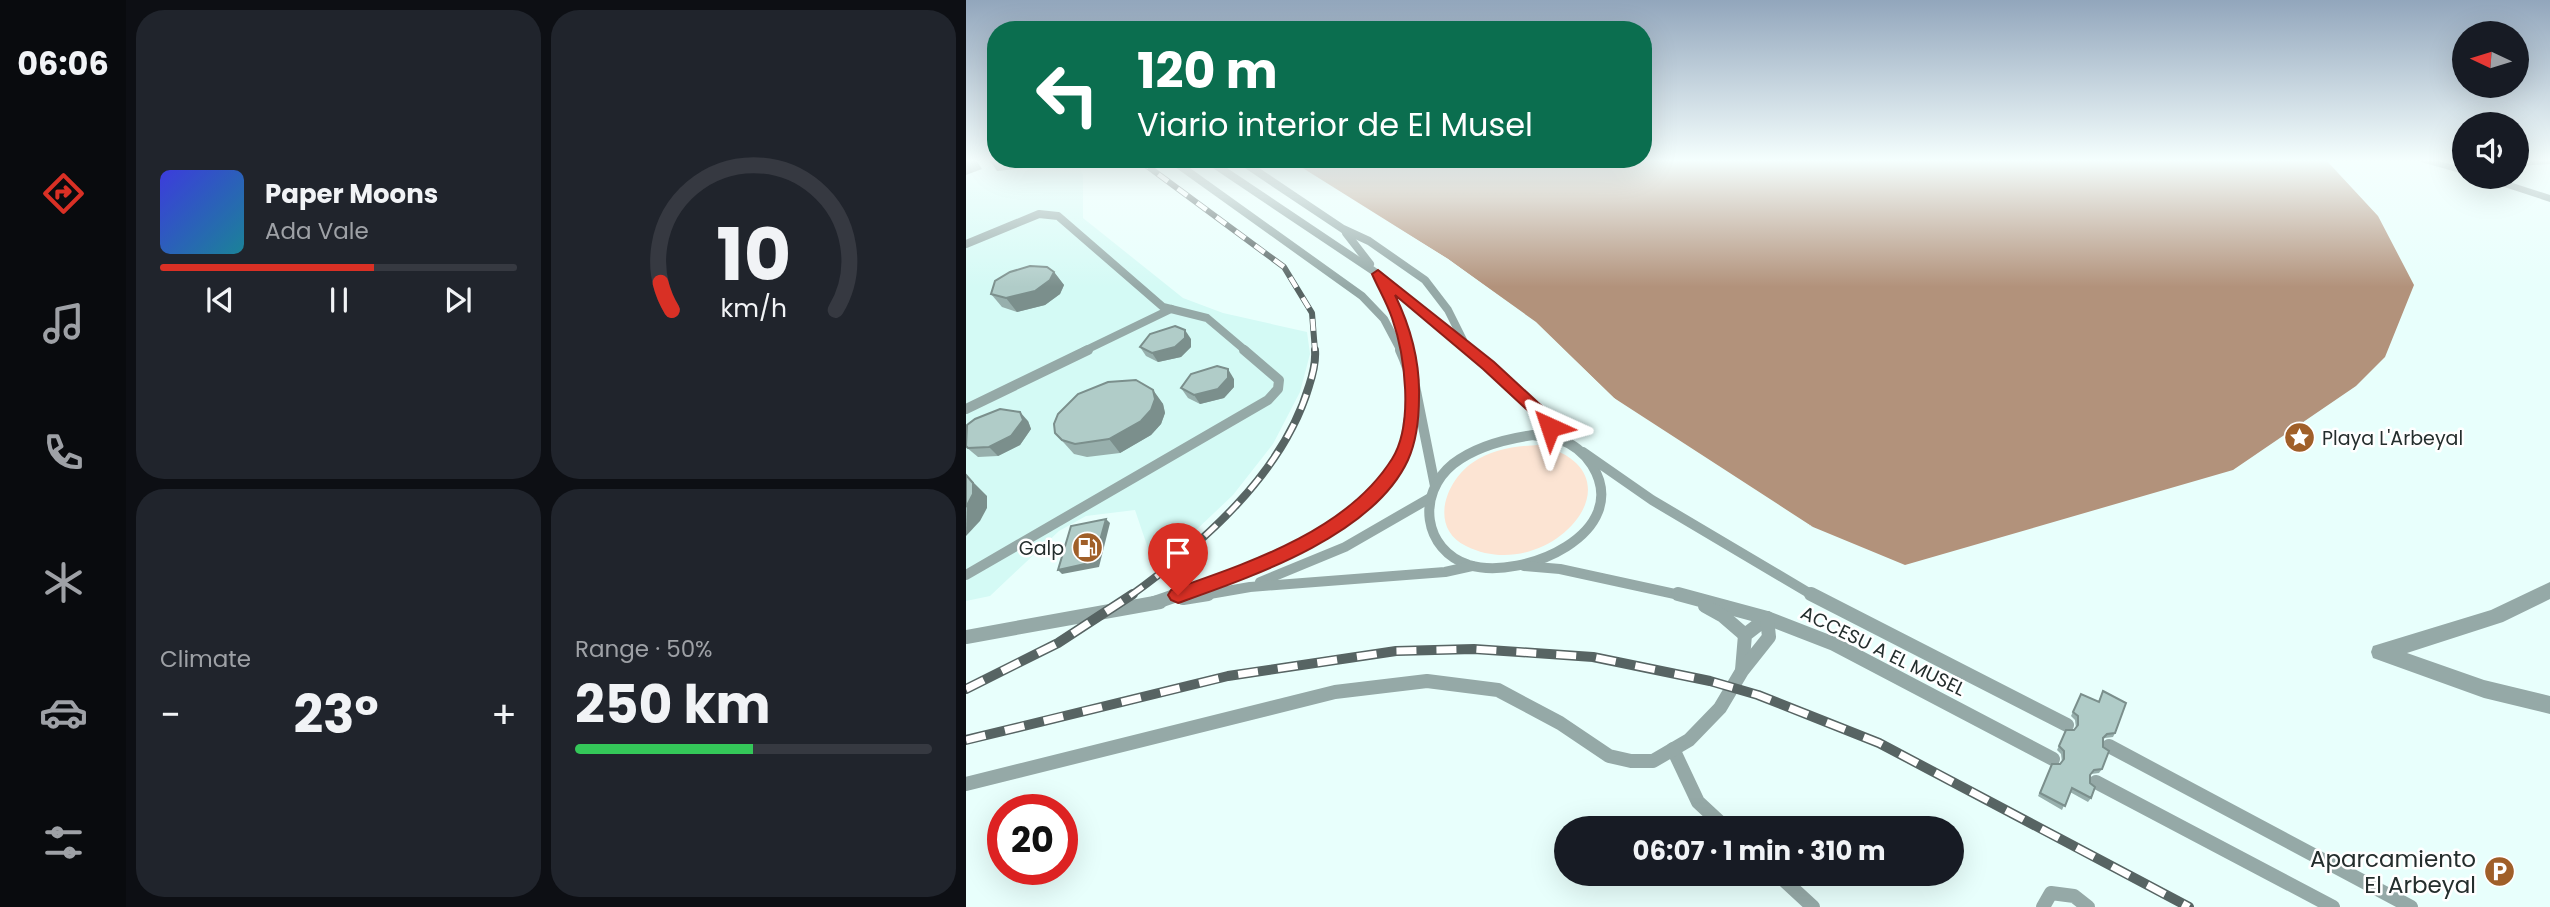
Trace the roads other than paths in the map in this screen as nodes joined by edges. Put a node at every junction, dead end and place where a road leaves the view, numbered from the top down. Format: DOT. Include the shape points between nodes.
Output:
graph roads {
  1 [pos="1234,202"];
  2 [pos="1271,202"];
  3 [pos="1303,202"];
  4 [pos="1343,229"];
  5 [pos="966,244"];
  6 [pos="1378,274"];
  7 [pos="1171,309"];
  8 [pos="1466,346"];
  9 [pos="1412,379"];
  10 [pos="966,409"];
  11 [pos="1559,439"];
  12 [pos="1583,452"];
  13 [pos="1432,492"];
  14 [pos="1472,566"];
  15 [pos="1524,566"];
  16 [pos="966,575"];
  17 [pos="1250,587"];
  18 [pos="2550,590"];
  19 [pos="1691,597"];
  20 [pos="1154,603"];
  21 [pos="1767,618"];
  22 [pos="1745,635"];
  23 [pos="966,637"];
  24 [pos="1742,671"];
  25 [pos="2550,705"];
  26 [pos="2067,725"];
  27 [pos="2109,746"];
  28 [pos="1673,749"];
  29 [pos="2053,759"];
  30 [pos="2096,782"];
  31 [pos="966,784"];
  32 [pos="1713,816"];
  33 [pos="1790,886"];
  34 [pos="1813,907"];
  35 [pos="2043,907"];
  36 [pos="2088,907"];
  37 [pos="2333,907"];
  38 [pos="2411,907"];
  1 -- 9 [label="lane" via="1351,287 1384,319"];
  2 -- 6 [label="lane"];
  3 -- 4 [label="lane"];
  4 -- 6 [label="lane"];
  4 -- 8 [label="lane" via="1425,279"];
  5 -- 7 [label="lane" via="1039,214 1058,216 1163,307"];
  6 -- 8 [label="lane"];
  6 -- 9 [label="lane" via="1399,318"];
  7 -- 10 [label="lane"];
  7 -- 16 [label="lane" via="1207,318 1273,373 1279,380 1278,389 1268,400"];
  8 -- 11 [label="lane" via="1542,415"];
  9 -- 13 [label="lane" via="1421,406"];
  9 -- 20 [label="lane" via="1411,424 1401,459 1373,495 1335,527 1249,569"];
  11 -- 12 [label="lane, ACCESU A EL MUSEL"];
  11 -- 13 [label="lane, ACCESU A EL MUSEL" via="1533,435 1504,438 1475,449 1451,466"];
  12 -- 15 [label="lane, ACCESU A EL MUSEL" via="1597,469 1602,490 1595,516 1579,538 1554,556"];
  12 -- 26 [label="lane, ACCESU A EL MUSEL" via="1652,500 1826,604"];
  13 -- 14 [label="lane, ACCESU A EL MUSEL" via="1428,523 1437,543 1450,556"];
  13 -- 17 [label="lane" via="1345,547"];
  14 -- 15 [label="lane, ACCESU A EL MUSEL"];
  14 -- 17 [label="lane"];
  15 -- 19 [label="lane, ACCESU A EL MUSEL" via="1560,569"];
  17 -- 20 [label="lane"];
  18 -- 25 [label="street" via="2497,616 2380,652 2484,689"];
  19 -- 21 [label="lane, ACCESU A EL MUSEL"];
  19 -- 22 [label="lane"];
  20 -- 23 [label="lane"];
  21 -- 22 [label="lane"];
  21 -- 24 [label="lane" via="1769,636"];
  21 -- 29 [label="lane, ACCESU A EL MUSEL" via="1834,644"];
  22 -- 24 [label="lane"];
  24 -- 28 [label="lane" via="1720,708 1689,740"];
  27 -- 38 [label="lane"];
  28 -- 31 [label="lane" via="1653,761 1609,756 1498,690 1427,681 1335,692"];
  28 -- 32 [label="lane" via="1698,802"];
  30 -- 37 [label="lane"];
  33 -- 34 [label="lane"];
  35 -- 36 [label="lane" via="2051,893 2074,896"];
}
